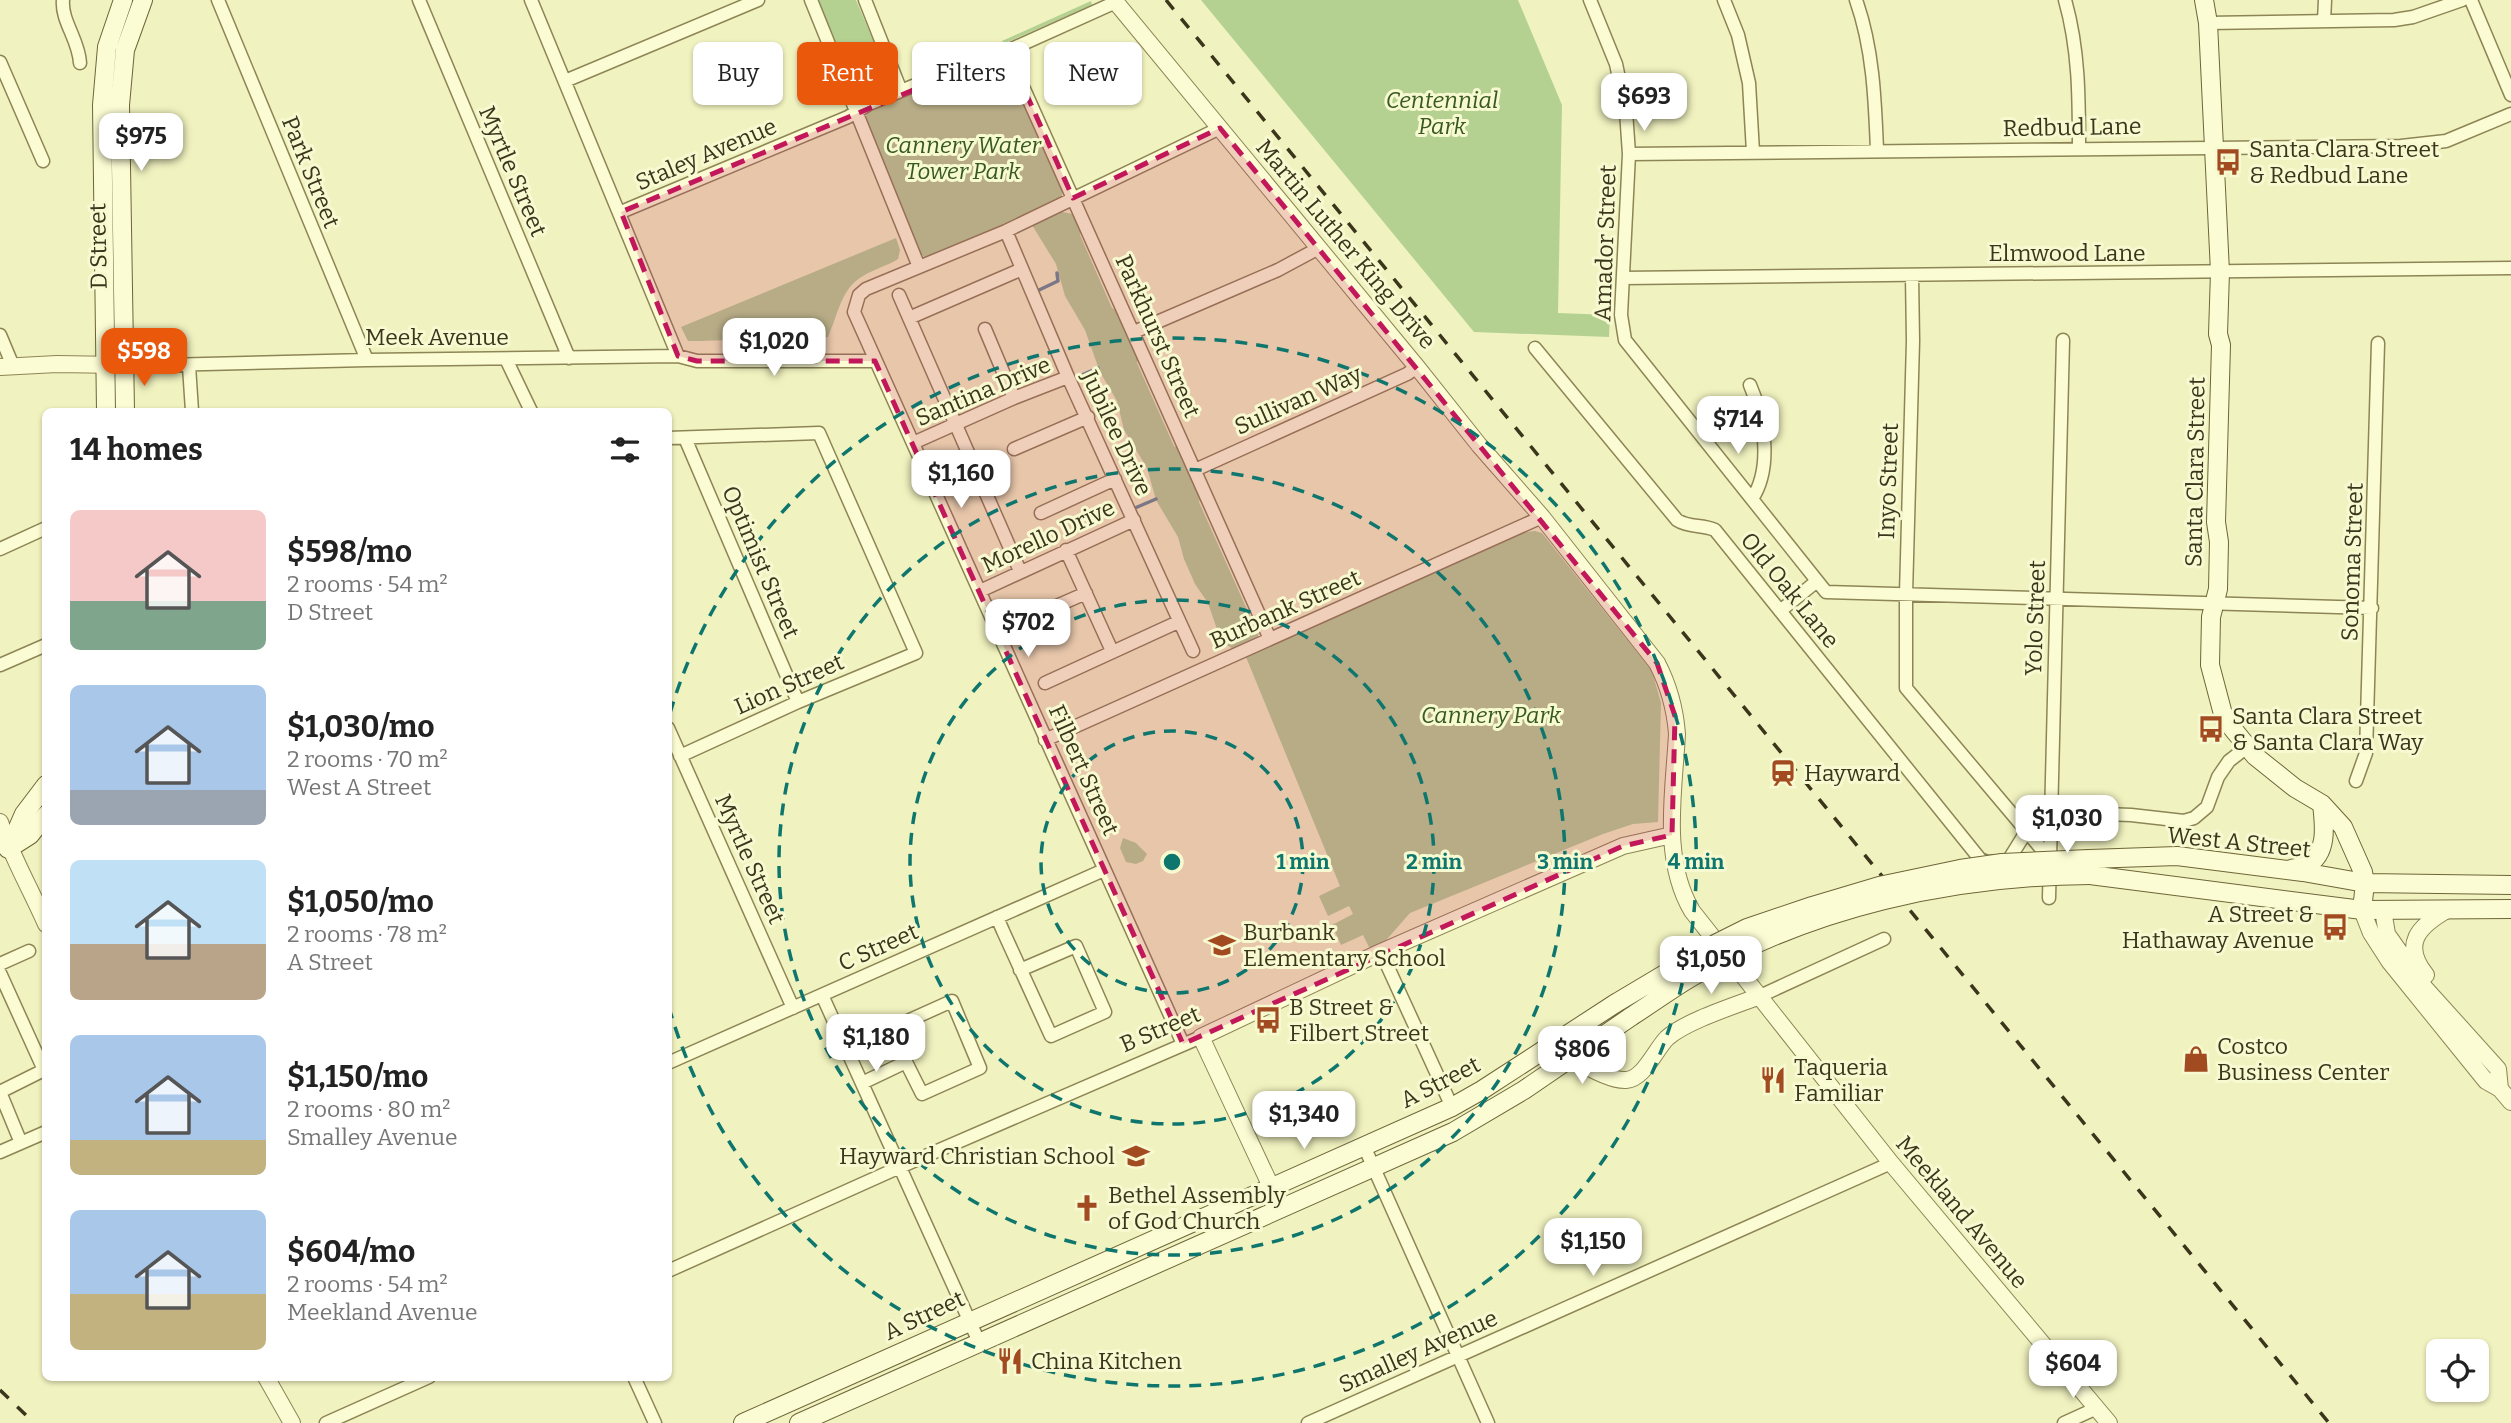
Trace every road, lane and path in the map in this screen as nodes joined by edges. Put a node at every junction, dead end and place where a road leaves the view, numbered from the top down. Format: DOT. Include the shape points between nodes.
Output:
graph roads {
  1 [pos="63,0"];
  2 [pos="123,0"];
  3 [pos="142,0"];
  4 [pos="218,0"];
  5 [pos="419,0"];
  6 [pos="531,0"];
  7 [pos="758,0"];
  8 [pos="811,0"];
  9 [pos="865,0"];
  10 [pos="1590,0"];
  11 [pos="1724,0"];
  12 [pos="1856,0"];
  13 [pos="2065,0"];
  14 [pos="2204,0"];
  15 [pos="2325,0"];
  16 [pos="2462,0"];
  17 [pos="2471,0"];
  18 [pos="1115,1"];
  19 [pos="2325,21"];
  20 [pos="2208,23"];
  21 [pos="1026,42"];
  22 [pos="0,62"];
  23 [pos="80,63"];
  24 [pos="565,81"];
  25 [pos="912,86"];
  26 [pos="901,91"];
  27 [pos="2511,95"];
  28 [pos="1030,102"];
  29 [pos="857,112"];
  30 [pos="2511,114"];
  31 [pos="1220,128"];
  32 [pos="2213,147"];
  33 [pos="2079,149"];
  34 [pos="1877,150"];
  35 [pos="1753,152"];
  36 [pos="1629,154"];
  37 [pos="43,161"];
  38 [pos="1073,198"];
  39 [pos="621,212"];
  40 [pos="1006,231"];
  41 [pos="1319,248"];
  42 [pos="919,267"];
  43 [pos="2511,268"];
  44 [pos="1023,269"];
  45 [pos="2220,272"];
  46 [pos="1912,275"];
  47 [pos="1623,278"];
  48 [pos="899,295"];
  49 [pos="909,318"];
  50 [pos="985,329"];
  51 [pos="1135,332"];
  52 [pos="0,335"];
  53 [pos="2063,340"];
  54 [pos="2378,343"];
  55 [pos="1535,348"];
  56 [pos="678,356"];
  57 [pos="569,358"];
  58 [pos="367,359"];
  59 [pos="506,359"];
  60 [pos="875,361"];
  61 [pos="104,365"];
  62 [pos="124,366"];
  63 [pos="189,366"];
  64 [pos="7,367"];
  65 [pos="1417,367"];
  66 [pos="1068,377"];
  67 [pos="1750,385"];
  68 [pos="1014,398"];
  69 [pos="106,408"];
  70 [pos="125,408"];
  71 [pos="192,408"];
  72 [pos="530,408"];
  73 [pos="1088,416"];
  74 [pos="955,424"];
  75 [pos="672,438"];
  76 [pos="685,438"];
  77 [pos="913,443"];
  78 [pos="1014,449"];
  79 [pos="1195,470"];
  80 [pos="1115,479"];
  81 [pos="1752,499"];
  82 [pos="1041,513"];
  83 [pos="1542,517"];
  84 [pos="1135,520"];
  85 [pos="42,530"];
  86 [pos="0,549"];
  87 [pos="1066,550"];
  88 [pos="1020,571"];
  89 [pos="1816,581"];
  90 [pos="980,591"];
  91 [pos="1086,593"];
  92 [pos="1906,594"];
  93 [pos="2057,599"];
  94 [pos="2214,604"];
  95 [pos="2372,608"];
  96 [pos="1780,611"];
  97 [pos="1178,622"];
  98 [pos="1018,623"];
  99 [pos="1270,639"];
  100 [pos="42,647"];
  101 [pos="1193,651"];
  102 [pos="1112,652"];
  103 [pos="0,665"];
  104 [pos="1045,682"];
  105 [pos="798,702"];
  106 [pos="672,737"];
  107 [pos="1045,740"];
  108 [pos="2247,747"];
  109 [pos="680,756"];
  110 [pos="2356,781"];
  111 [pos="42,790"];
  112 [pos="2322,804"];
  113 [pos="2050,812"];
  114 [pos="42,820"];
  115 [pos="0,822"];
  116 [pos="2026,832"];
  117 [pos="1672,835"];
  118 [pos="4,852"];
  119 [pos="2050,859"];
  120 [pos="2008,861"];
  121 [pos="2090,867"];
  122 [pos="1104,870"];
  123 [pos="2286,870"];
  124 [pos="2365,883"];
  125 [pos="2511,886"];
  126 [pos="1882,893"];
  127 [pos="2049,898"];
  128 [pos="2511,909"];
  129 [pos="2362,910"];
  130 [pos="2383,910"];
  131 [pos="2447,910"];
  132 [pos="42,915"];
  133 [pos="997,918"];
  134 [pos="1884,939"];
  135 [pos="29,951"];
  136 [pos="1381,952"];
  137 [pos="0,964"];
  138 [pos="1020,970"];
  139 [pos="0,973"];
  140 [pos="822,995"];
  141 [pos="1759,996"];
  142 [pos="793,1008"];
  143 [pos="2458,1023"];
  144 [pos="1201,1037"];
  145 [pos="1602,1038"];
  146 [pos="1183,1044"];
  147 [pos="1572,1058"];
  148 [pos="672,1061"];
  149 [pos="906,1062"];
  150 [pos="42,1063"];
  151 [pos="42,1071"];
  152 [pos="1610,1075"];
  153 [pos="862,1083"];
  154 [pos="2500,1089"];
  155 [pos="0,1092"];
  156 [pos="2511,1102"];
  157 [pos="1452,1107"];
  158 [pos="42,1134"];
  159 [pos="21,1143"];
  160 [pos="1364,1146"];
  161 [pos="0,1152"];
  162 [pos="1891,1163"];
  163 [pos="900,1167"];
  164 [pos="1376,1168"];
  165 [pos="1271,1186"];
  166 [pos="1281,1208"];
  167 [pos="672,1269"];
  168 [pos="969,1321"];
  169 [pos="979,1342"];
  170 [pos="1460,1356"];
  171 [pos="268,1381"];
  172 [pos="420,1381"];
  173 [pos="636,1381"];
  174 [pos="2097,1408"];
  175 [pos="761,1419"];
  176 [pos="292,1423"];
  177 [pos="326,1423"];
  178 [pos="655,1423"];
  179 [pos="743,1423"];
  180 [pos="799,1423"];
  181 [pos="1308,1423"];
  182 [pos="1488,1423"];
  183 [pos="2064,1423"];
  184 [pos="2109,1423"];
  1 -- 23 [label="street"];
  2 -- 61 [label="main road, D Street" via="107,47 102,104"];
  3 -- 62 [label="main road, D Street" via="125,50 120,105"];
  4 -- 58 [label="street, Park Street"];
  5 -- 57 [label="street, Myrtle Street"];
  6 -- 24 [label="street"];
  7 -- 24 [label="street"];
  8 -- 29 [label="street"];
  9 -- 26 [label="street"];
  10 -- 36 [label="street, Amador Street" via="1623,90"];
  11 -- 35 [label="street" via="1749,83"];
  12 -- 34 [label="street" via="1867,38"];
  13 -- 33 [label="street" via="2078,78"];
  14 -- 20 [label="main road, Santa Clara Street"];
  15 -- 19 [label="street"];
  16 -- 19 [label="street" via="2413,18"];
  17 -- 27 [label="street"];
  18 -- 21 [label="street, Staley Avenue"];
  18 -- 31 [label="street, Martin Luther King Drive"];
  19 -- 20 [label="street"];
  20 -- 32 [label="main road, Santa Clara Street"];
  22 -- 37 [label="street"];
  24 -- 39 [label="street"];
  25 -- 26 [label="street, Staley Avenue"];
  26 -- 29 [label="street, Staley Avenue"];
  28 -- 38 [label="street, Parkhurst Street"];
  29 -- 39 [label="street, Staley Avenue"];
  29 -- 42 [label="street"];
  30 -- 32 [label="street, Redbud Lane" via="2446,141 2401,146"];
  31 -- 38 [label="street"];
  31 -- 41 [label="street, Martin Luther King Drive"];
  32 -- 33 [label="street, Redbud Lane"];
  32 -- 45 [label="main road, Santa Clara Street"];
  33 -- 34 [label="street, Redbud Lane"];
  34 -- 35 [label="street, Redbud Lane"];
  35 -- 36 [label="street, Redbud Lane"];
  36 -- 47 [label="street, Amador Street"];
  38 -- 40 [label="street"];
  38 -- 51 [label="street, Parkhurst Street"];
  39 -- 56 [label="street"];
  40 -- 42 [label="street"];
  40 -- 44 [label="street, Jubilee Drive"];
  41 -- 51 [label="street"];
  41 -- 65 [label="street, Martin Luther King Drive"];
  42 -- 60 [label="street, Filbert Street" via="866,289 856,299 855,317"];
  43 -- 45 [label="street, Elmwood Lane"];
  44 -- 49 [label="street"];
  44 -- 66 [label="street, Jubilee Drive"];
  45 -- 46 [label="street, Elmwood Lane"];
  45 -- 94 [label="main road, Santa Clara Street" via="2219,542"];
  46 -- 47 [label="street, Elmwood Lane"];
  46 -- 92 [label="street, Inyo Street"];
  47 -- 81 [label="street, Amador Street" via="1625,340"];
  48 -- 49 [label="street"];
  49 -- 74 [label="street"];
  50 -- 68 [label="street"];
  51 -- 79 [label="street, Parkhurst Street"];
  52 -- 64 [label="street"];
  53 -- 93 [label="street, Yolo Street"];
  54 -- 95 [label="street, Sonoma Street"];
  55 -- 96 [label="street, Old Oak Lane" via="1677,520 1714,530"];
  56 -- 57 [label="street, Meek Avenue"];
  56 -- 60 [label="street, Meek Avenue" via="697,361"];
  57 -- 59 [label="street, Meek Avenue"];
  58 -- 59 [label="street, Meek Avenue"];
  58 -- 63 [label="street, Meek Avenue"];
  59 -- 72 [label="street"];
  60 -- 77 [label="street, Filbert Street"];
  61 -- 62 [label="street, Meek Avenue"];
  61 -- 64 [label="street, Meek Avenue"];
  61 -- 69 [label="main road, D Street"];
  62 -- 63 [label="street, Meek Avenue"];
  62 -- 70 [label="main road, D Street"];
  63 -- 71 [label="street"];
  65 -- 79 [label="street, Sullivan Way"];
  65 -- 83 [label="street, Martin Luther King Drive"];
  66 -- 68 [label="street, Santina Drive"];
  66 -- 73 [label="street, Jubilee Drive"];
  67 -- 81 [label="street" via="1761,414 1763,452 1760,483"];
  68 -- 74 [label="street, Santina Drive"];
  73 -- 78 [label="street"];
  73 -- 80 [label="street, Jubilee Drive"];
  74 -- 77 [label="street, Santina Drive"];
  74 -- 88 [label="street"];
  75 -- 76 [label="street"];
  76 -- 105 [label="street, Optimist Street"];
  76 -- 105 [label="street, Lion Street" via="819,432 916,653"];
  77 -- 90 [label="street, Filbert Street"];
  79 -- 99 [label="street, Parkhurst Street"];
  80 -- 82 [label="street"];
  80 -- 84 [label="street, Jubilee Drive"];
  81 -- 89 [label="street, Amador Street"];
  83 -- 99 [label="street, Burbank Street"];
  83 -- 117 [label="street, Meekland Avenue" via="1657,663 1666,681 1677,734"];
  84 -- 87 [label="street, Morello Drive"];
  84 -- 97 [label="street, Jubilee Drive"];
  85 -- 86 [label="street"];
  87 -- 88 [label="street, Morello Drive"];
  87 -- 91 [label="street"];
  88 -- 90 [label="street, Morello Drive"];
  89 -- 92 [label="street, Amador Street" via="1826,592"];
  89 -- 96 [label="street"];
  90 -- 107 [label="street, Filbert Street"];
  91 -- 98 [label="street"];
  91 -- 102 [label="street"];
  92 -- 93 [label="street"];
  92 -- 116 [label="street, Inyo Street" via="1906,688"];
  93 -- 94 [label="street"];
  93 -- 113 [label="street, Yolo Street"];
  94 -- 95 [label="street"];
  94 -- 108 [label="main road, Santa Clara Street" via="2210,665 2215,692 2224,718"];
  95 -- 110 [label="street, Sonoma Street" via="2366,753"];
  96 -- 120 [label="street, Old Oak Lane" via="1980,859"];
  97 -- 101 [label="street, Jubilee Drive"];
  97 -- 102 [label="street"];
  99 -- 107 [label="street, Burbank Street"];
  100 -- 103 [label="street"];
  102 -- 104 [label="street"];
  105 -- 109 [label="street, Lion Street"];
  106 -- 109 [label="street, Myrtle Street"];
  107 -- 122 [label="street, Filbert Street"];
  108 -- 112 [label="main road, Santa Clara Street" via="2295,788"];
  108 -- 113 [label="street" via="2229,761 2207,807 2194,818"];
  109 -- 142 [label="street, Myrtle Street"];
  111 -- 118 [label="main road"];
  112 -- 123 [label="main road" via="2326,832 2319,851 2308,865"];
  112 -- 124 [label="main road, Santa Clara Street" via="2343,827"];
  113 -- 119 [label="street, Yolo Street"];
  114 -- 118 [label="main road" via="30,835"];
  115 -- 118 [label="street"];
  116 -- 119 [label="street"];
  116 -- 120 [label="street"];
  117 -- 136 [label="street, B Street" via="1623,846"];
  117 -- 141 [label="street, Meekland Avenue" via="1685,899"];
  118 -- 132 [label="street" via="25,876"];
  119 -- 120 [label="street, Old Oak Lane"];
  119 -- 127 [label="street, Yolo Street"];
  121 -- 123 [label="main road, West A Street" via="2177,856"];
  121 -- 126 [label="main road, West A Street, bridge"];
  121 -- 129 [label="main road, West A Street"];
  122 -- 133 [label="street, C Street"];
  122 -- 146 [label="street, Filbert Street"];
  123 -- 124 [label="main road, West A Street"];
  124 -- 125 [label="main road, West A Street"];
  124 -- 129 [label="main road"];
  124 -- 130 [label="main road"];
  126 -- 145 [label="main road, A Street, bridge" via="1760,942 1689,978"];
  126 -- 157 [label="main road, A Street, bridge" via="1747,928 1682,962"];
  128 -- 131 [label="main road, West A Street"];
  129 -- 130 [label="main road, West A Street"];
  129 -- 154 [label="street" via="2389,961 2486,1081"];
  130 -- 131 [label="main road, West A Street"];
  130 -- 143 [label="street" via="2387,934 2416,976"];
  131 -- 143 [label="street" via="2415,936 2414,950 2421,969"];
  133 -- 138 [label="street"];
  133 -- 140 [label="street, C Street"];
  134 -- 141 [label="street"];
  135 -- 137 [label="street"];
  136 -- 144 [label="street, B Street"];
  136 -- 157 [label="street"];
  138 -- 138 [label="street" via="1051,1036 1105,1012 1076,946"];
  139 -- 150 [label="street"];
  140 -- 142 [label="street, C Street"];
  140 -- 153 [label="street"];
  141 -- 152 [label="street" via="1678,1030 1631,1079"];
  141 -- 162 [label="street, Meekland Avenue"];
  142 -- 148 [label="street, C Street"];
  143 -- 154 [label="street" via="2498,1069"];
  144 -- 146 [label="street, B Street"];
  144 -- 165 [label="street"];
  145 -- 147 [label="main road, A Street"];
  145 -- 152 [label="street"];
  146 -- 163 [label="street, B Street"];
  147 -- 152 [label="street"];
  147 -- 164 [label="main road, A Street" via="1453,1132"];
  149 -- 149 [label="street" via="922,1094 981,1068 952,1001 892,1028"];
  149 -- 153 [label="street"];
  151 -- 155 [label="street"];
  153 -- 163 [label="street"];
  154 -- 156 [label="street"];
  155 -- 159 [label="street"];
  157 -- 160 [label="main road, A Street"];
  158 -- 159 [label="street"];
  159 -- 161 [label="street"];
  160 -- 164 [label="street"];
  160 -- 165 [label="main road, A Street"];
  162 -- 170 [label="street, Smalley Avenue"];
  162 -- 174 [label="street, Meekland Avenue"];
  163 -- 167 [label="street, B Street"];
  163 -- 168 [label="street"];
  164 -- 166 [label="main road, A Street"];
  164 -- 170 [label="street"];
  165 -- 166 [label="street"];
  165 -- 168 [label="main road, A Street"];
  166 -- 169 [label="main road, A Street"];
  168 -- 169 [label="street"];
  168 -- 175 [label="main road, A Street"];
  169 -- 180 [label="main road, A Street"];
  170 -- 181 [label="street, Smalley Avenue"];
  170 -- 182 [label="street"];
  171 -- 176 [label="street"];
  172 -- 177 [label="street"];
  173 -- 178 [label="street"];
  174 -- 183 [label="street"];
  174 -- 184 [label="street, Meekland Avenue"];
  175 -- 179 [label="main road, A Street"];
}
